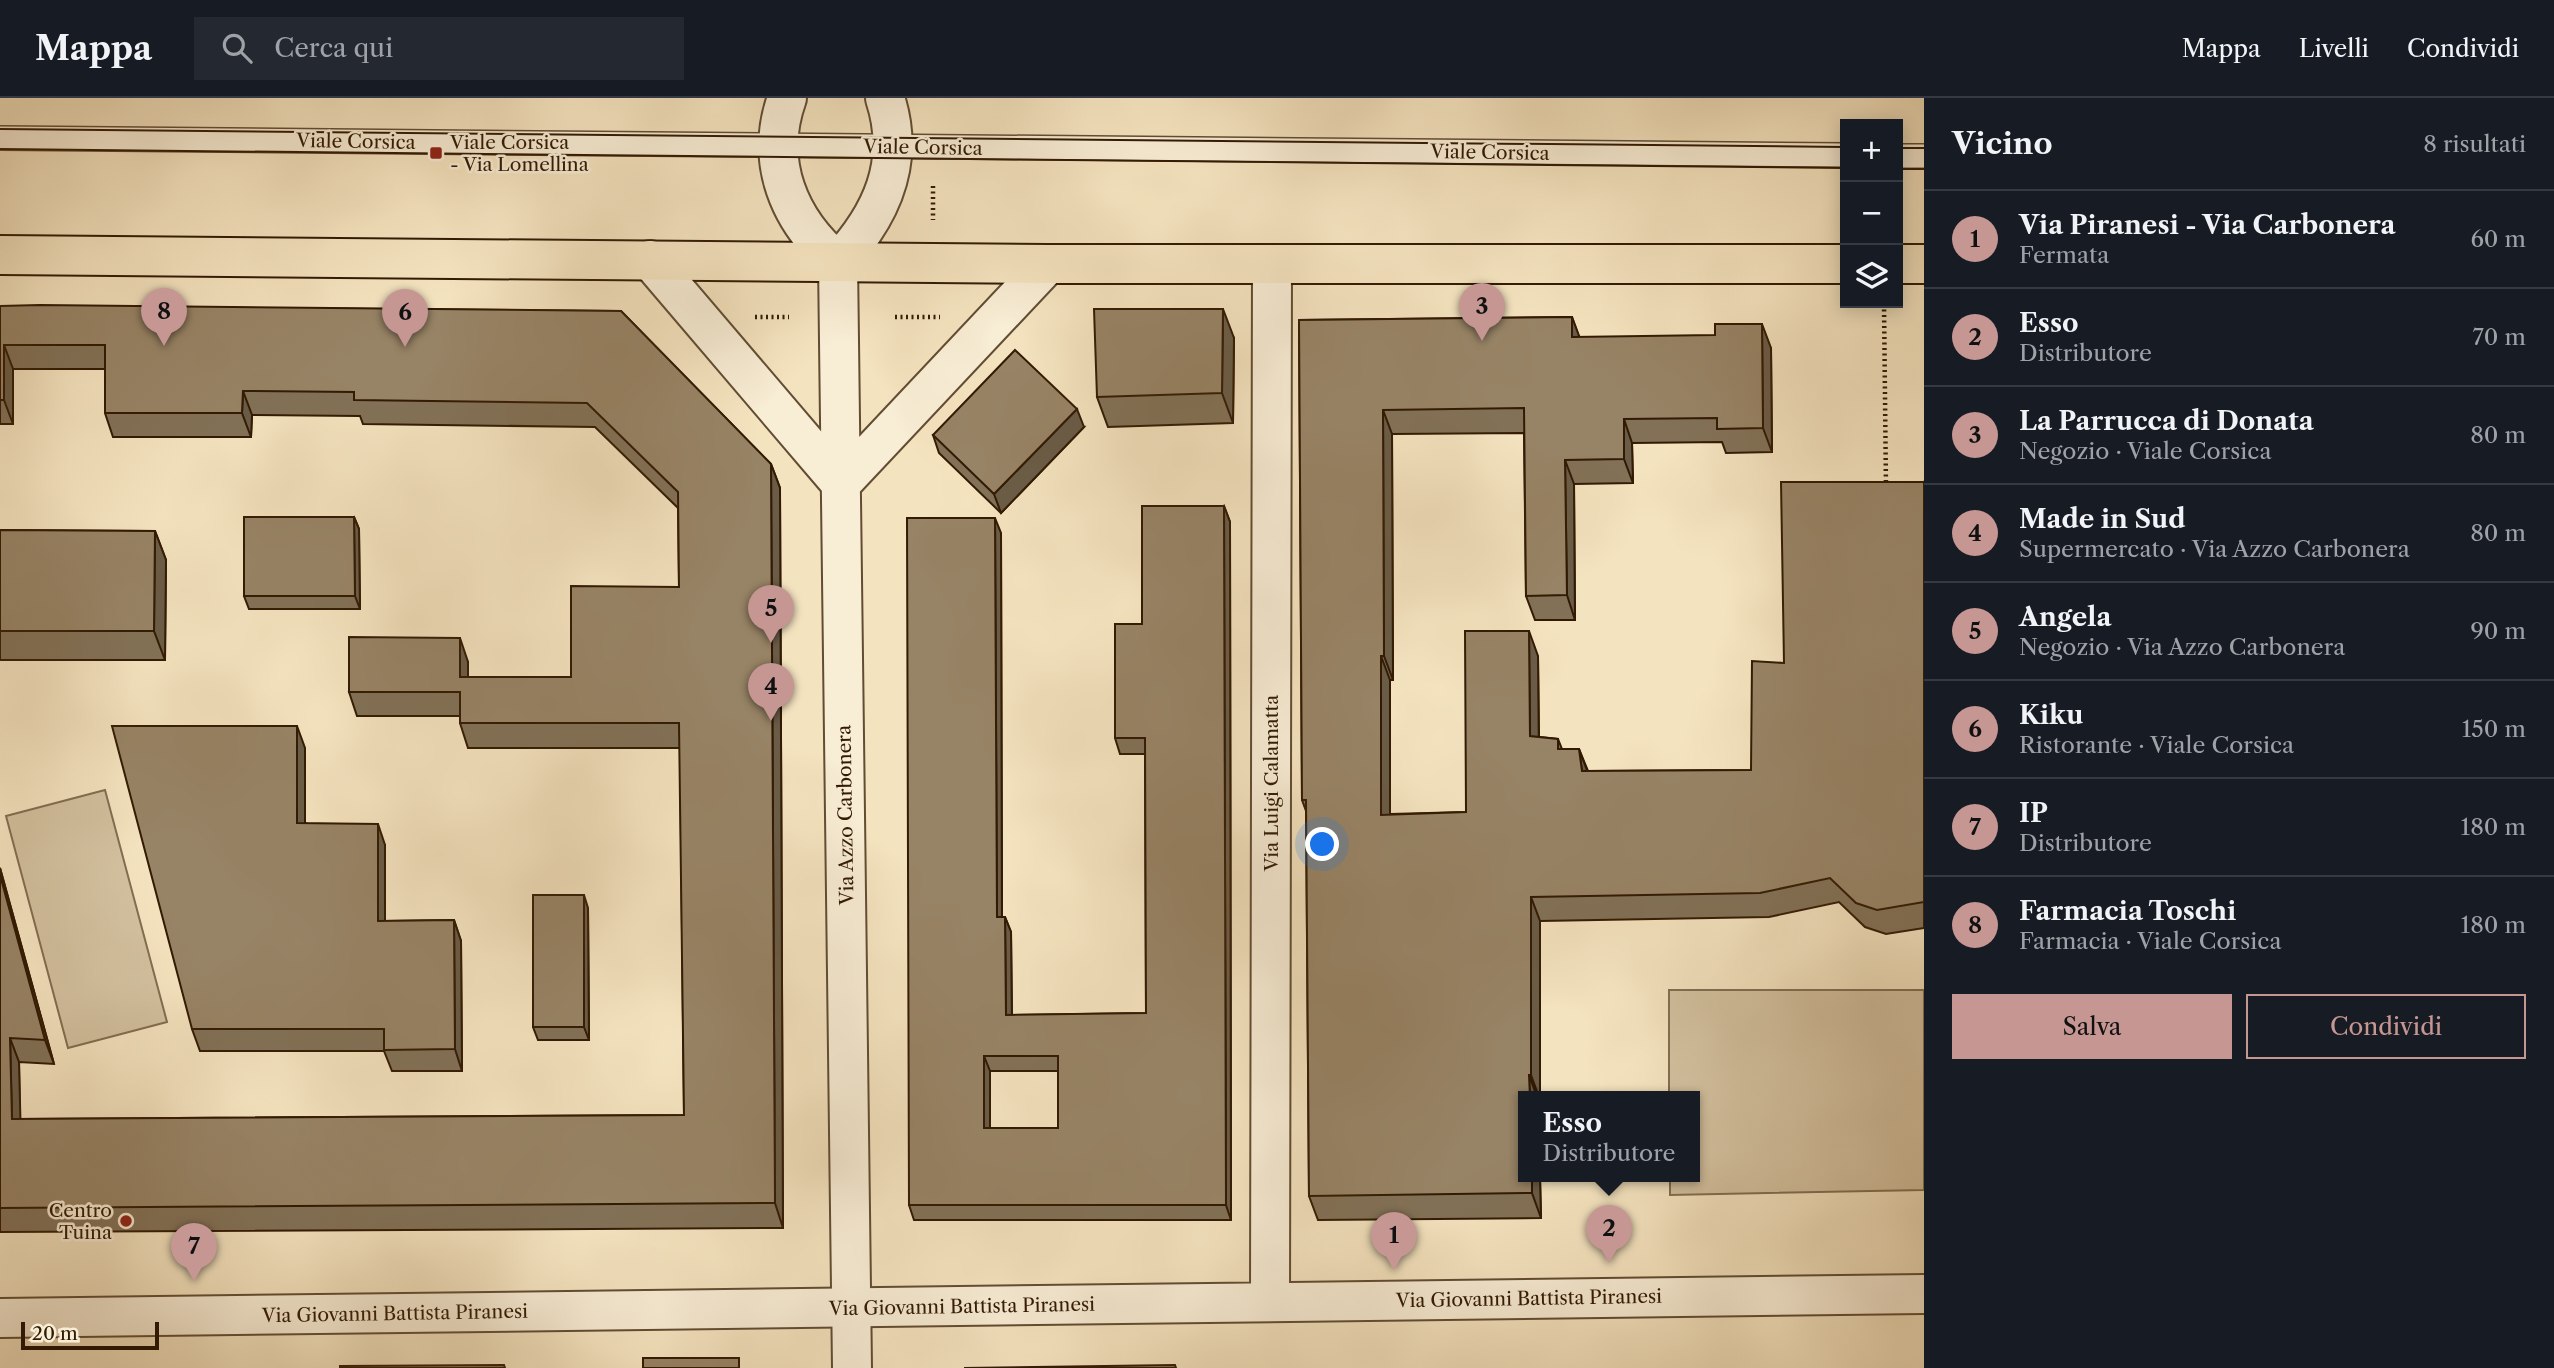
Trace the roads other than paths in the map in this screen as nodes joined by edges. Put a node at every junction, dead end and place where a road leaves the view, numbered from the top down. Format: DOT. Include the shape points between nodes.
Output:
graph roads {
  1 [pos="787,98"];
  2 [pos="885,98"];
  3 [pos="0,138"];
  4 [pos="779,145"];
  5 [pos="893,147"];
  6 [pos="1840,155"];
  7 [pos="1903,156"];
  8 [pos="1924,156"];
  9 [pos="0,256"];
  10 [pos="650,260"];
  11 [pos="838,262"];
  12 [pos="1048,264"];
  13 [pos="1272,264"];
  14 [pos="1840,264"];
  15 [pos="1903,264"];
  16 [pos="1924,264"];
  17 [pos="841,484"];
  18 [pos="1924,1294"];
  19 [pos="1270,1302"];
  20 [pos="851,1307"];
  21 [pos="0,1318"];
  22 [pos="852,1368"];
  1 -- 4 [label="street"];
  2 -- 5 [label="street"];
  3 -- 4 [label="lane, Viale Corsica"];
  4 -- 5 [label="lane, Viale Corsica"];
  4 -- 11 [label="street" via="781,173 795,212 819,246"];
  5 -- 6 [label="lane, Viale Corsica"];
  5 -- 11 [label="street" via="881,202"];
  7 -- 8 [label="lane"];
  9 -- 10 [label="main road"];
  10 -- 11 [label="main road"];
  10 -- 17 [label="street"];
  11 -- 12 [label="main road"];
  11 -- 17 [label="street, Via Azzo Carbonera"];
  12 -- 13 [label="main road"];
  12 -- 17 [label="street"];
  13 -- 14 [label="main road"];
  13 -- 19 [label="street, Via Luigi Calamatta"];
  15 -- 16 [label="main road"];
  17 -- 20 [label="street, Via Azzo Carbonera"];
  18 -- 19 [label="street, Via Giovanni Battista Piranesi"];
  19 -- 20 [label="street, Via Giovanni Battista Piranesi"];
  20 -- 21 [label="street, Via Giovanni Battista Piranesi"];
  20 -- 22 [label="street, Via Azzo Carbonera"];
}
